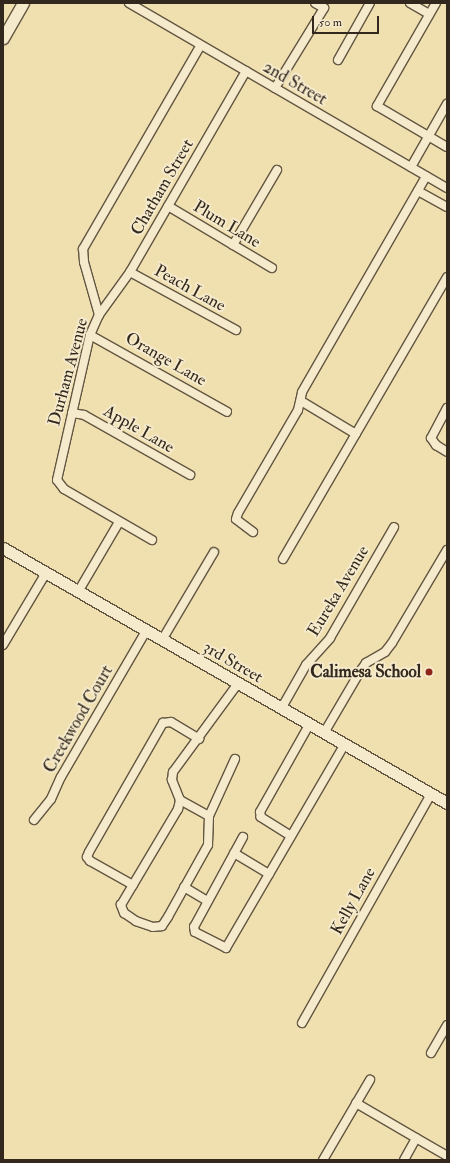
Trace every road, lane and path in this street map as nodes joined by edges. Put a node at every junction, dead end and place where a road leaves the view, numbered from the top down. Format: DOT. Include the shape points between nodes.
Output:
graph roads {
  1 [pos="23,3"];
  2 [pos="129,3"];
  3 [pos="315,3"];
  4 [pos="370,3"];
  5 [pos="410,3"];
  6 [pos="436,3"];
  7 [pos="430,14"];
  8 [pos="3,38"];
  9 [pos="200,46"];
  10 [pos="338,60"];
  11 [pos="246,71"];
  12 [pos="275,88"];
  13 [pos="447,104"];
  14 [pos="428,136"];
  15 [pos="447,147"];
  16 [pos="411,167"];
  17 [pos="276,170"];
  18 [pos="426,176"];
  19 [pos="447,188"];
  20 [pos="418,191"];
  21 [pos="168,206"];
  22 [pos="447,207"];
  23 [pos="233,245"];
  24 [pos="272,268"];
  25 [pos="130,272"];
  26 [pos="447,277"];
  27 [pos="99,315"];
  28 [pos="236,330"];
  29 [pos="90,335"];
  30 [pos="301,401"];
  31 [pos="447,408"];
  32 [pos="227,412"];
  33 [pos="72,413"];
  34 [pos="356,434"];
  35 [pos="447,452"];
  36 [pos="190,475"];
  37 [pos="119,522"];
  38 [pos="394,527"];
  39 [pos="253,532"];
  40 [pos="152,540"];
  41 [pos="3,548"];
  42 [pos="447,550"];
  43 [pos="214,552"];
  44 [pos="283,559"];
  45 [pos="46,573"];
  46 [pos="78,592"];
  47 [pos="146,631"];
  48 [pos="162,640"];
  49 [pos="3,645"];
  50 [pos="237,685"];
  51 [pos="281,709"];
  52 [pos="309,725"];
  53 [pos="324,733"];
  54 [pos="199,740"];
  55 [pos="344,745"];
  56 [pos="235,759"];
  57 [pos="431,794"];
  58 [pos="180,800"];
  59 [pos="447,803"];
  60 [pos="209,816"];
  61 [pos="34,820"];
  62 [pos="291,836"];
  63 [pos="243,837"];
  64 [pos="234,853"];
  65 [pos="269,874"];
  66 [pos="133,885"];
  67 [pos="184,888"];
  68 [pos="207,901"];
  69 [pos="302,1023"];
  70 [pos="447,1025"];
  71 [pos="431,1053"];
  72 [pos="370,1080"];
  73 [pos="356,1103"];
  74 [pos="416,1138"];
  75 [pos="447,1156"];
  76 [pos="323,1160"];
  77 [pos="404,1160"];
  1 -- 8 [label="street"];
  2 -- 9 [label="street, 2nd Street"];
  3 -- 12 [label="street" via="324,8"];
  4 -- 10 [label="street"];
  5 -- 7 [label="street"];
  6 -- 7 [label="street"];
  7 -- 14 [label="street" via="377,106"];
  9 -- 11 [label="street, 2nd Street"];
  9 -- 27 [label="street, Durham Avenue" via="83,249 84,262"];
  11 -- 12 [label="street, 2nd Street"];
  11 -- 21 [label="street, Chatham Street"];
  12 -- 16 [label="street, 2nd Street"];
  13 -- 14 [label="street"];
  14 -- 15 [label="street"];
  14 -- 16 [label="street"];
  16 -- 18 [label="street, 2nd Street"];
  17 -- 23 [label="street"];
  18 -- 19 [label="street, 2nd Street"];
  18 -- 20 [label="street"];
  20 -- 22 [label="street"];
  20 -- 30 [label="street" via="302,392"];
  21 -- 23 [label="street, Plum Lane"];
  21 -- 25 [label="street, Chatham Street"];
  23 -- 24 [label="street, Plum Lane"];
  25 -- 27 [label="street, Chatham Street"];
  25 -- 28 [label="street, Peach Lane"];
  26 -- 34 [label="street"];
  27 -- 29 [label="street, Durham Avenue"];
  29 -- 32 [label="street, Orange Lane"];
  29 -- 33 [label="street, Durham Avenue"];
  30 -- 34 [label="street"];
  30 -- 39 [label="street" via="238,513 236,519"];
  31 -- 35 [label="street" via="431,438"];
  33 -- 36 [label="street, Apple Lane" via="84,415"];
  33 -- 37 [label="street, Durham Avenue" via="57,480 64,489"];
  34 -- 44 [label="street"];
  37 -- 40 [label="street, Durham Avenue"];
  37 -- 46 [label="street"];
  38 -- 51 [label="street, Eureka Avenue" via="330,638 306,665"];
  41 -- 45 [label="street, 3rd Street"];
  42 -- 53 [label="street" via="392,643 384,652 366,663"];
  43 -- 48 [label="street"];
  45 -- 46 [label="street, 3rd Street"];
  45 -- 49 [label="street"];
  46 -- 47 [label="street, 3rd Street"];
  47 -- 48 [label="street, 3rd Street"];
  47 -- 61 [label="street, Creekwood Court" via="51,799"];
  48 -- 50 [label="street, 3rd Street"];
  50 -- 51 [label="street, 3rd Street"];
  50 -- 54 [label="street"];
  51 -- 52 [label="street, 3rd Street"];
  52 -- 53 [label="street, 3rd Street"];
  52 -- 62 [label="street" via="260,812 261,817"];
  53 -- 55 [label="street, 3rd Street"];
  54 -- 58 [label="street" via="173,772 172,780"];
  54 -- 66 [label="street" via="171,722 163,724 89,852 87,857 90,861"];
  55 -- 57 [label="street, 3rd Street"];
  55 -- 62 [label="street"];
  56 -- 60 [label="street"];
  57 -- 59 [label="street, 3rd Street"];
  57 -- 69 [label="street, Kelly Lane"];
  58 -- 60 [label="street"];
  58 -- 66 [label="street" via="178,809"];
  60 -- 67 [label="street" via="208,845"];
  62 -- 65 [label="street"];
  63 -- 64 [label="street"];
  64 -- 65 [label="street"];
  64 -- 68 [label="street"];
  65 -- 68 [label="street" via="226,948 195,932 196,920"];
  66 -- 67 [label="street" via="121,905 124,913 136,921 153,926 162,926"];
  67 -- 68 [label="street"];
  70 -- 71 [label="street"];
  72 -- 73 [label="street"];
  73 -- 74 [label="street"];
  73 -- 76 [label="street"];
  74 -- 75 [label="street"];
  74 -- 77 [label="street"];
}
